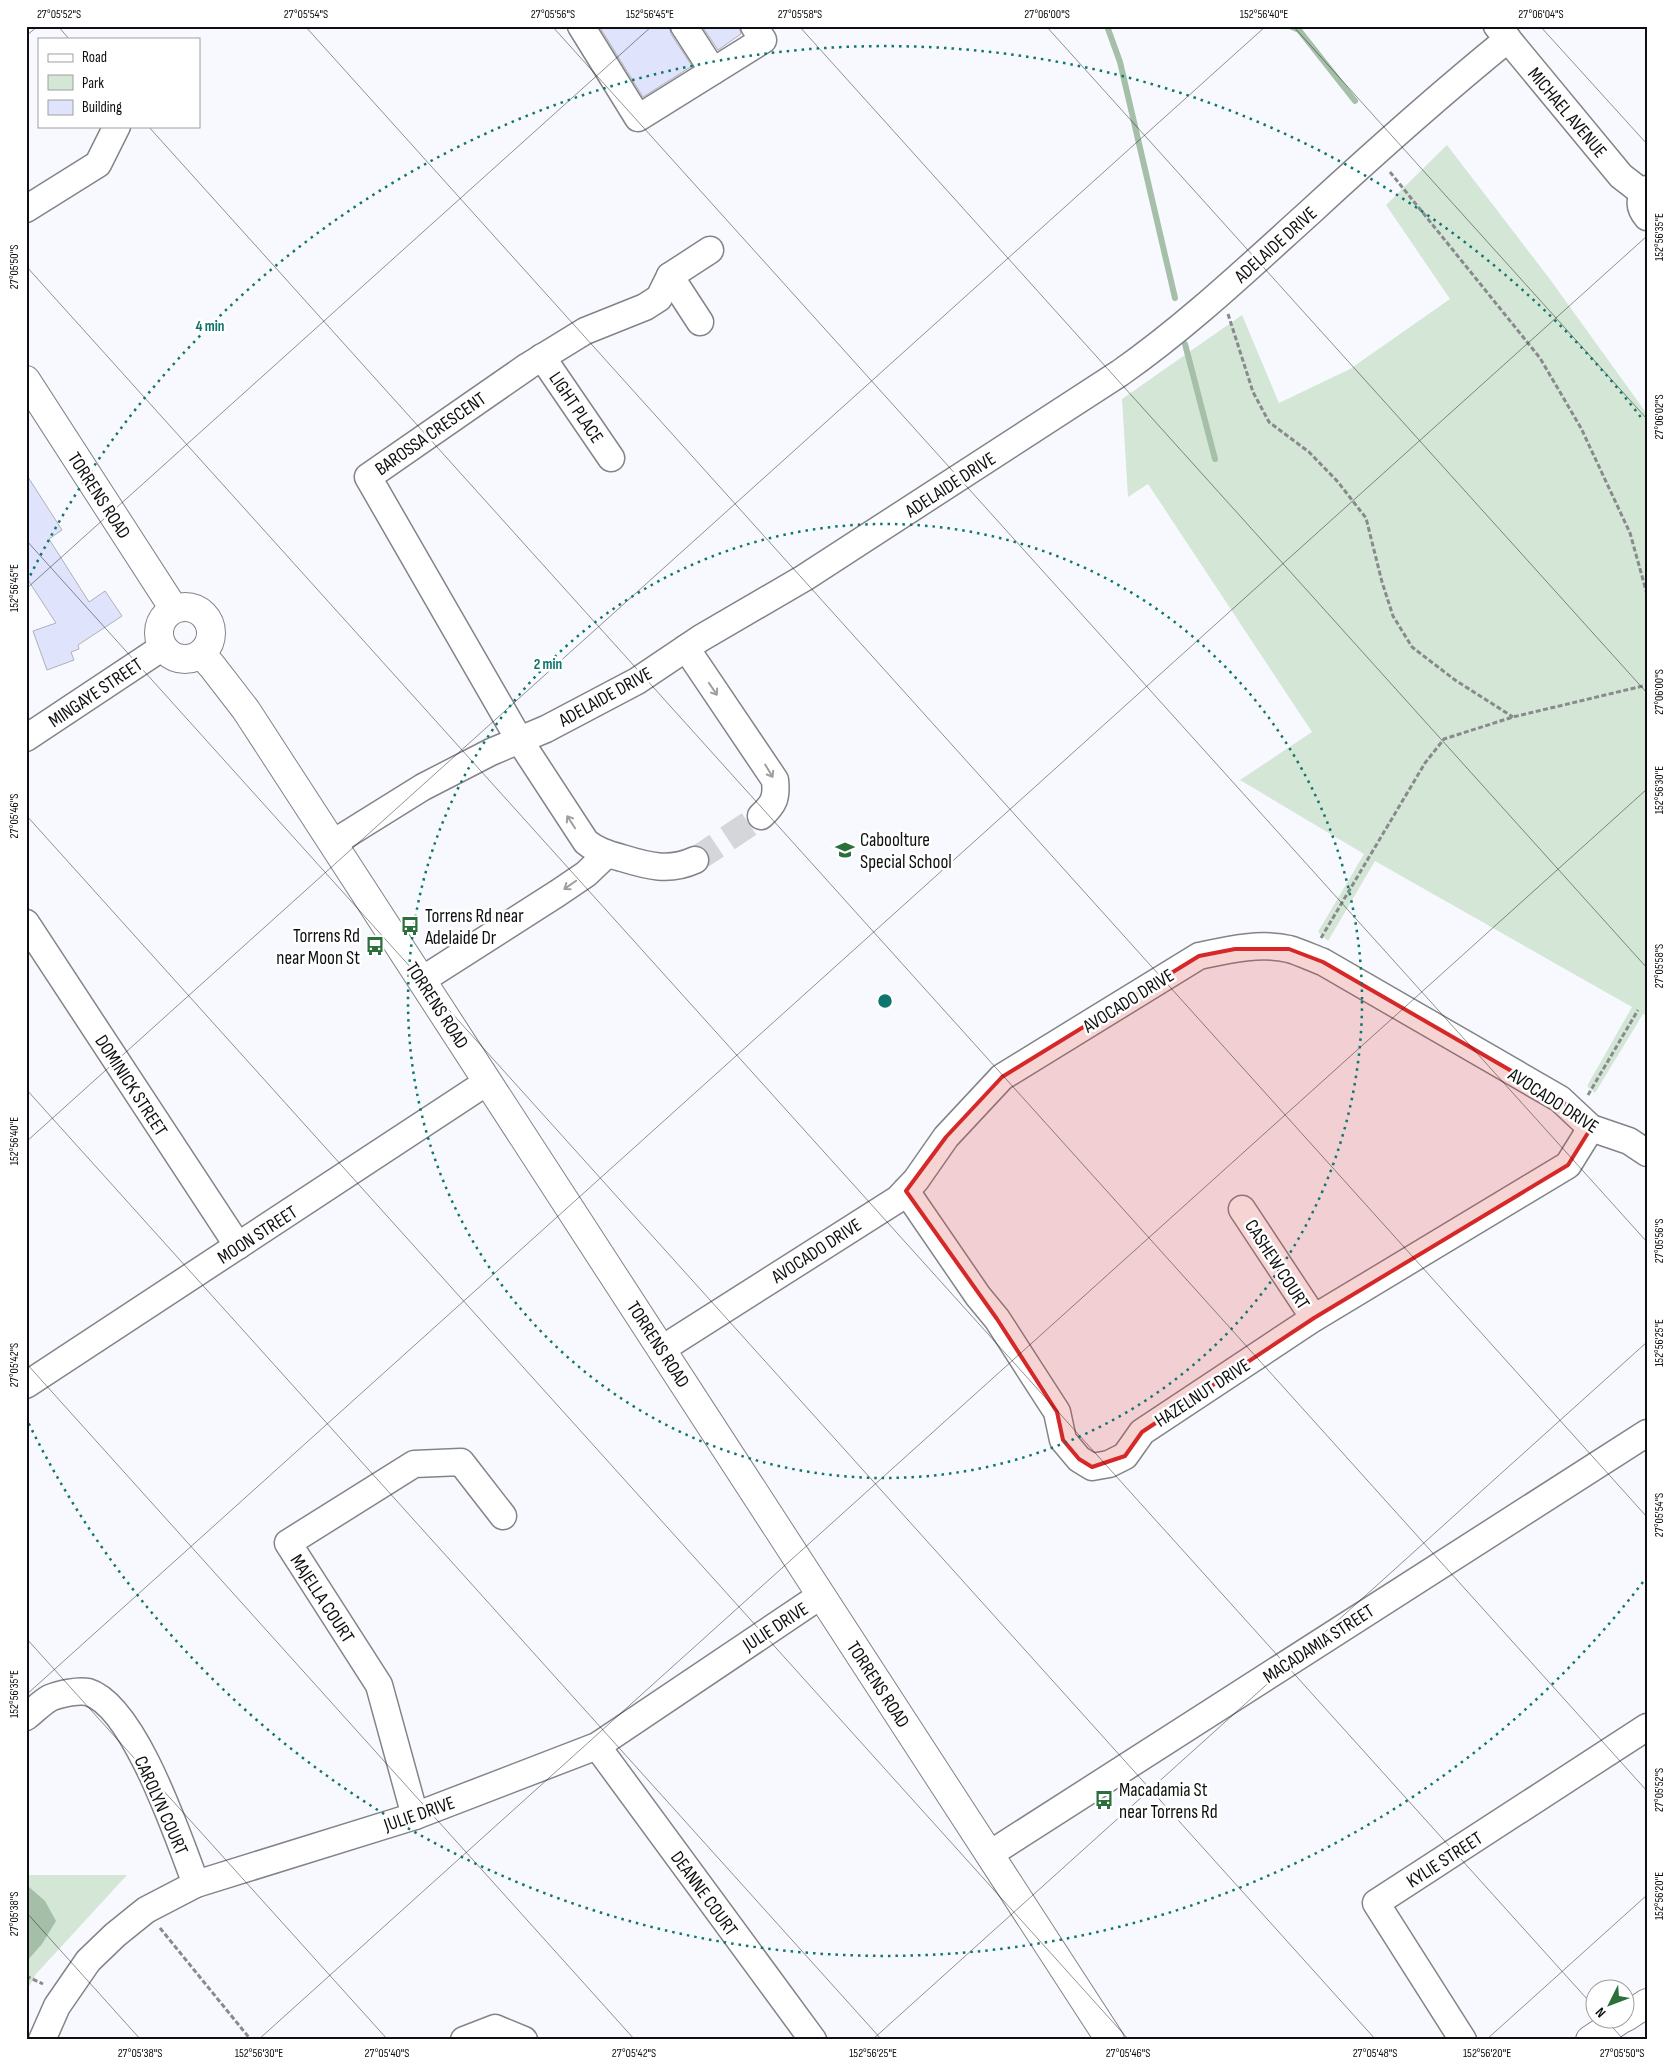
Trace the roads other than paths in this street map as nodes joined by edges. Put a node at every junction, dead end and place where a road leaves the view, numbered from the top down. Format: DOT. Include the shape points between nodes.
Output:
graph roads {
  1 [pos="581,26"];
  2 [pos="684,26"];
  3 [pos="754,26"];
  4 [pos="1503,33"];
  5 [pos="713,71"];
  6 [pos="116,128"];
  7 [pos="1645,200"];
  8 [pos="26,209"];
  9 [pos="710,250"];
  10 [pos="670,276"];
  11 [pos="700,322"];
  12 [pos="542,357"];
  13 [pos="26,380"];
  14 [pos="611,458"];
  15 [pos="174,609"];
  16 [pos="163,647"];
  17 [pos="686,648"];
  18 [pos="201,654"];
  19 [pos="26,738"];
  20 [pos="520,741"];
  21 [pos="761,816"];
  22 [pos="332,843"];
  23 [pos="606,854"];
  24 [pos="695,860"];
  25 [pos="26,923"];
  26 [pos="422,980"];
  27 [pos="487,1082"];
  28 [pos="1592,1128"];
  29 [pos="1647,1153"];
  30 [pos="906,1192"];
  31 [pos="1242,1209"];
  32 [pos="238,1246"];
  33 [pos="1314,1318"];
  34 [pos="662,1349"];
  35 [pos="26,1385"];
  36 [pos="1647,1433"];
  37 [pos="503,1516"];
  38 [pos="820,1596"];
  39 [pos="26,1717"];
  40 [pos="1647,1727"];
  41 [pos="598,1746"];
  42 [pos="415,1816"];
  43 [pos="990,1854"];
  44 [pos="196,1884"];
  45 [pos="1647,2003"];
  46 [pos="1636,2010"];
  47 [pos="1609,2028"];
  48 [pos="42,2040"];
  49 [pos="464,2040"];
  50 [pos="524,2040"];
  51 [pos="813,2040"];
  52 [pos="1110,2040"];
  53 [pos="1463,2040"];
  54 [pos="1590,2040"];
  1 -- 5 [label="street" via="638,118"];
  2 -- 5 [label="street"];
  3 -- 5 [label="street" via="763,40"];
  4 -- 7 [label="street, MICHAEL AVENUE" via="1621,176"];
  4 -- 17 [label="street, ADELAIDE DRIVE" via="1212,301 1145,356 804,578"];
  6 -- 8 [label="street" via="98,164"];
  9 -- 10 [label="street, BAROSSA CRESCENT"];
  10 -- 11 [label="street"];
  10 -- 12 [label="street, BAROSSA CRESCENT" via="659,298 645,307 585,331"];
  12 -- 14 [label="street, LIGHT PLACE"];
  12 -- 20 [label="street, BAROSSA CRESCENT" via="368,477"];
  13 -- 15 [label="main road, TORRENS ROAD"];
  15 -- 16 [label="main road" via="161,622 159,638"];
  15 -- 18 [label="main road" via="191,608 205,616 210,624 210,640"];
  16 -- 18 [label="main road" via="176,658 193,658"];
  16 -- 19 [label="street, MINGAYE STREET"];
  17 -- 20 [label="street, ADELAIDE DRIVE" via="637,681"];
  17 -- 21 [label="street, one-way" via="775,780 774,802"];
  18 -- 22 [label="main road, TORRENS ROAD" via="246,710"];
  20 -- 22 [label="street, ADELAIDE DRIVE" via="423,787"];
  23 -- 20 [label="street, one-way" via="594,849 576,830"];
  22 -- 26 [label="main road, TORRENS ROAD"];
  23 -- 24 [label="street" via="663,868 682,866"];
  23 -- 26 [label="street, one-way" via="586,874"];
  25 -- 32 [label="street, DOMINICK STREET"];
  26 -- 27 [label="main road, TORRENS ROAD"];
  27 -- 32 [label="street, MOON STREET"];
  27 -- 34 [label="main road, TORRENS ROAD"];
  28 -- 29 [label="street, AVOCADO DRIVE" via="1629,1142"];
  28 -- 30 [label="street, AVOCADO DRIVE" via="1560,1099 1323,962 1289,949 1235,949 1199,956 1002,1077 946,1137"];
  28 -- 33 [label="street, HAZELNUT DRIVE" via="1568,1165"];
  30 -- 33 [label="street, HAZELNUT DRIVE" via="997,1319 1057,1412 1063,1440 1078,1459 1092,1467 1126,1456 1142,1432"];
  30 -- 34 [label="street, AVOCADO DRIVE"];
  31 -- 33 [label="street, CASHEW COURT"];
  32 -- 35 [label="street, MOON STREET"];
  34 -- 38 [label="main road, TORRENS ROAD"];
  36 -- 43 [label="street, MACADAMIA STREET"];
  37 -- 42 [label="street, MAJELLA COURT" via="461,1462 414,1464 288,1543 379,1685"];
  38 -- 41 [label="street, JULIE DRIVE"];
  38 -- 43 [label="main road, TORRENS ROAD"];
  39 -- 44 [label="street, CAROLYN COURT" via="50,1698 75,1692 88,1692 106,1703 152,1772"];
  40 -- 53 [label="street, KYLIE STREET" via="1376,1903"];
  41 -- 42 [label="street, JULIE DRIVE"];
  41 -- 51 [label="street, DEANNE COURT"];
  42 -- 44 [label="street, JULIE DRIVE"];
  43 -- 52 [label="main road, TORRENS ROAD"];
  44 -- 48 [label="street, JULIE DRIVE" via="146,1910 115,1934 88,1962 57,2006"];
  45 -- 46 [label="main road"];
  47 -- 54 [label="main road"];
  49 -- 50 [label="street" via="495,2028"];
}
